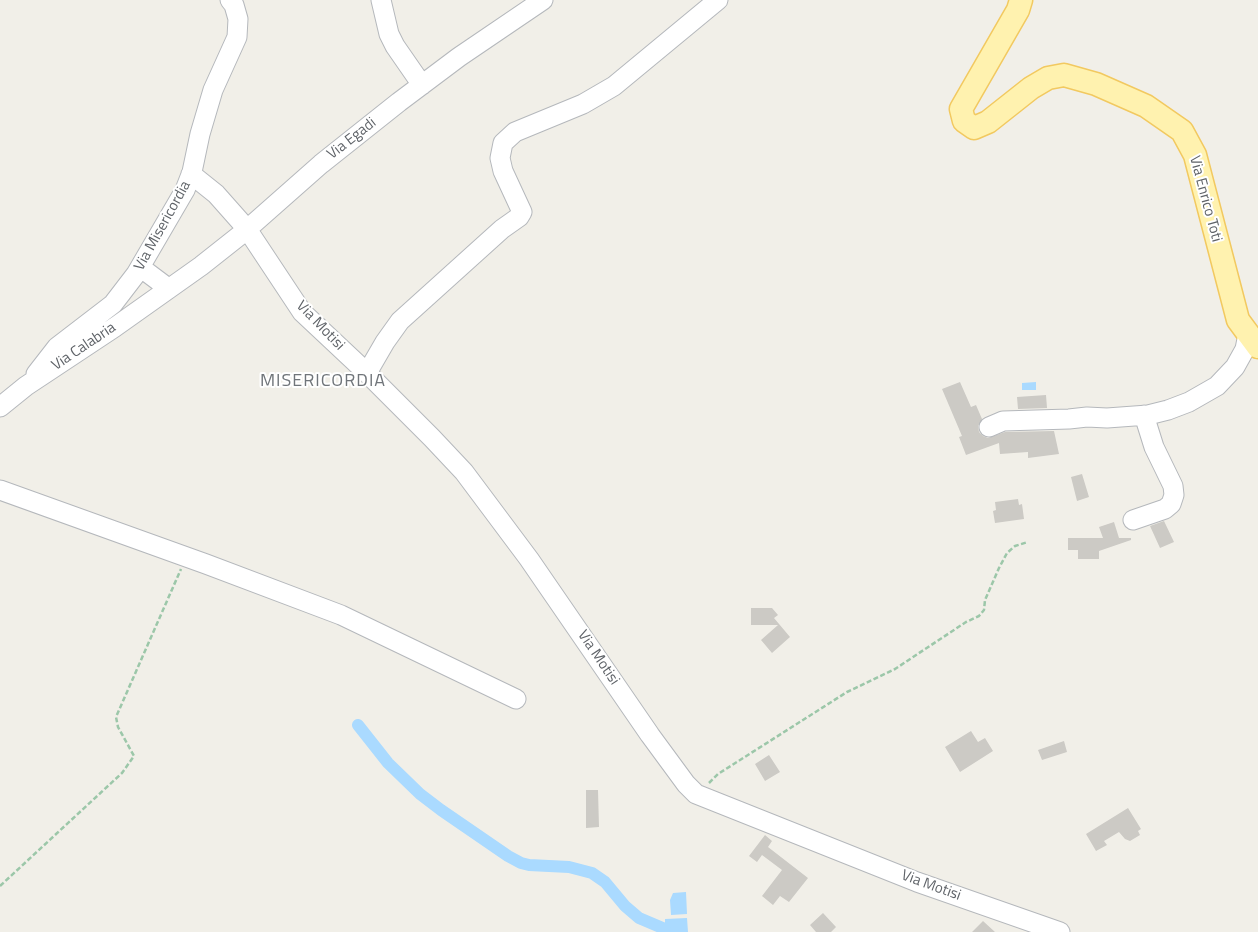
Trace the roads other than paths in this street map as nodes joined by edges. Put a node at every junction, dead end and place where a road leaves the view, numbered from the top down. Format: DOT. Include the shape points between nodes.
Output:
graph roads {
  1 [pos="230,0"];
  2 [pos="381,0"];
  3 [pos="543,0"];
  4 [pos="718,0"];
  5 [pos="1021,0"];
  6 [pos="422,85"];
  7 [pos="192,173"];
  8 [pos="246,229"];
  9 [pos="140,267"];
  10 [pos="168,288"];
  11 [pos="1253,341"];
  12 [pos="367,373"];
  13 [pos="26,386"];
  14 [pos="0,407"];
  15 [pos="1144,415"];
  16 [pos="989,427"];
  17 [pos="0,490"];
  18 [pos="1133,520"];
  19 [pos="516,700"];
  20 [pos="1060,932"];
  1 -- 7 [label="street, Via Misericordia" via="238,20 236,37 213,90"];
  2 -- 6 [label="street" via="389,34"];
  3 -- 6 [label="street, Via Egadi"];
  4 -- 12 [label="street" via="614,86 583,104 515,132 503,143 500,158 522,212 520,217 502,229 400,321"];
  5 -- 11 [label="main road, Via Enrico Toti" via="962,109 964,121 974,128 988,122 1031,88 1048,78 1064,75 1096,84 1146,106 1182,131 1195,155 1238,320"];
  6 -- 8 [label="street, Via Egadi"];
  7 -- 8 [label="street, Via Motisi" via="216,194"];
  7 -- 9 [label="street, Via Misericordia"];
  8 -- 10 [label="street, Via Egadi"];
  8 -- 12 [label="street, Via Motisi" via="302,312"];
  9 -- 10 [label="street"];
  9 -- 13 [label="street, Via Misericordia" via="113,304 57,347"];
  10 -- 13 [label="street, Via Calabria"];
  11 -- 15 [label="street" via="1217,386 1189,402"];
  12 -- 20 [label="street, Via Motisi" via="464,472 490,505 650,735 696,794 917,882"];
  13 -- 14 [label="street, Via Calabria"];
  15 -- 16 [label="street" via="1003,421"];
  15 -- 18 [label="street" via="1174,495 1165,509"];
  17 -- 19 [label="street" via="341,615"];
}
